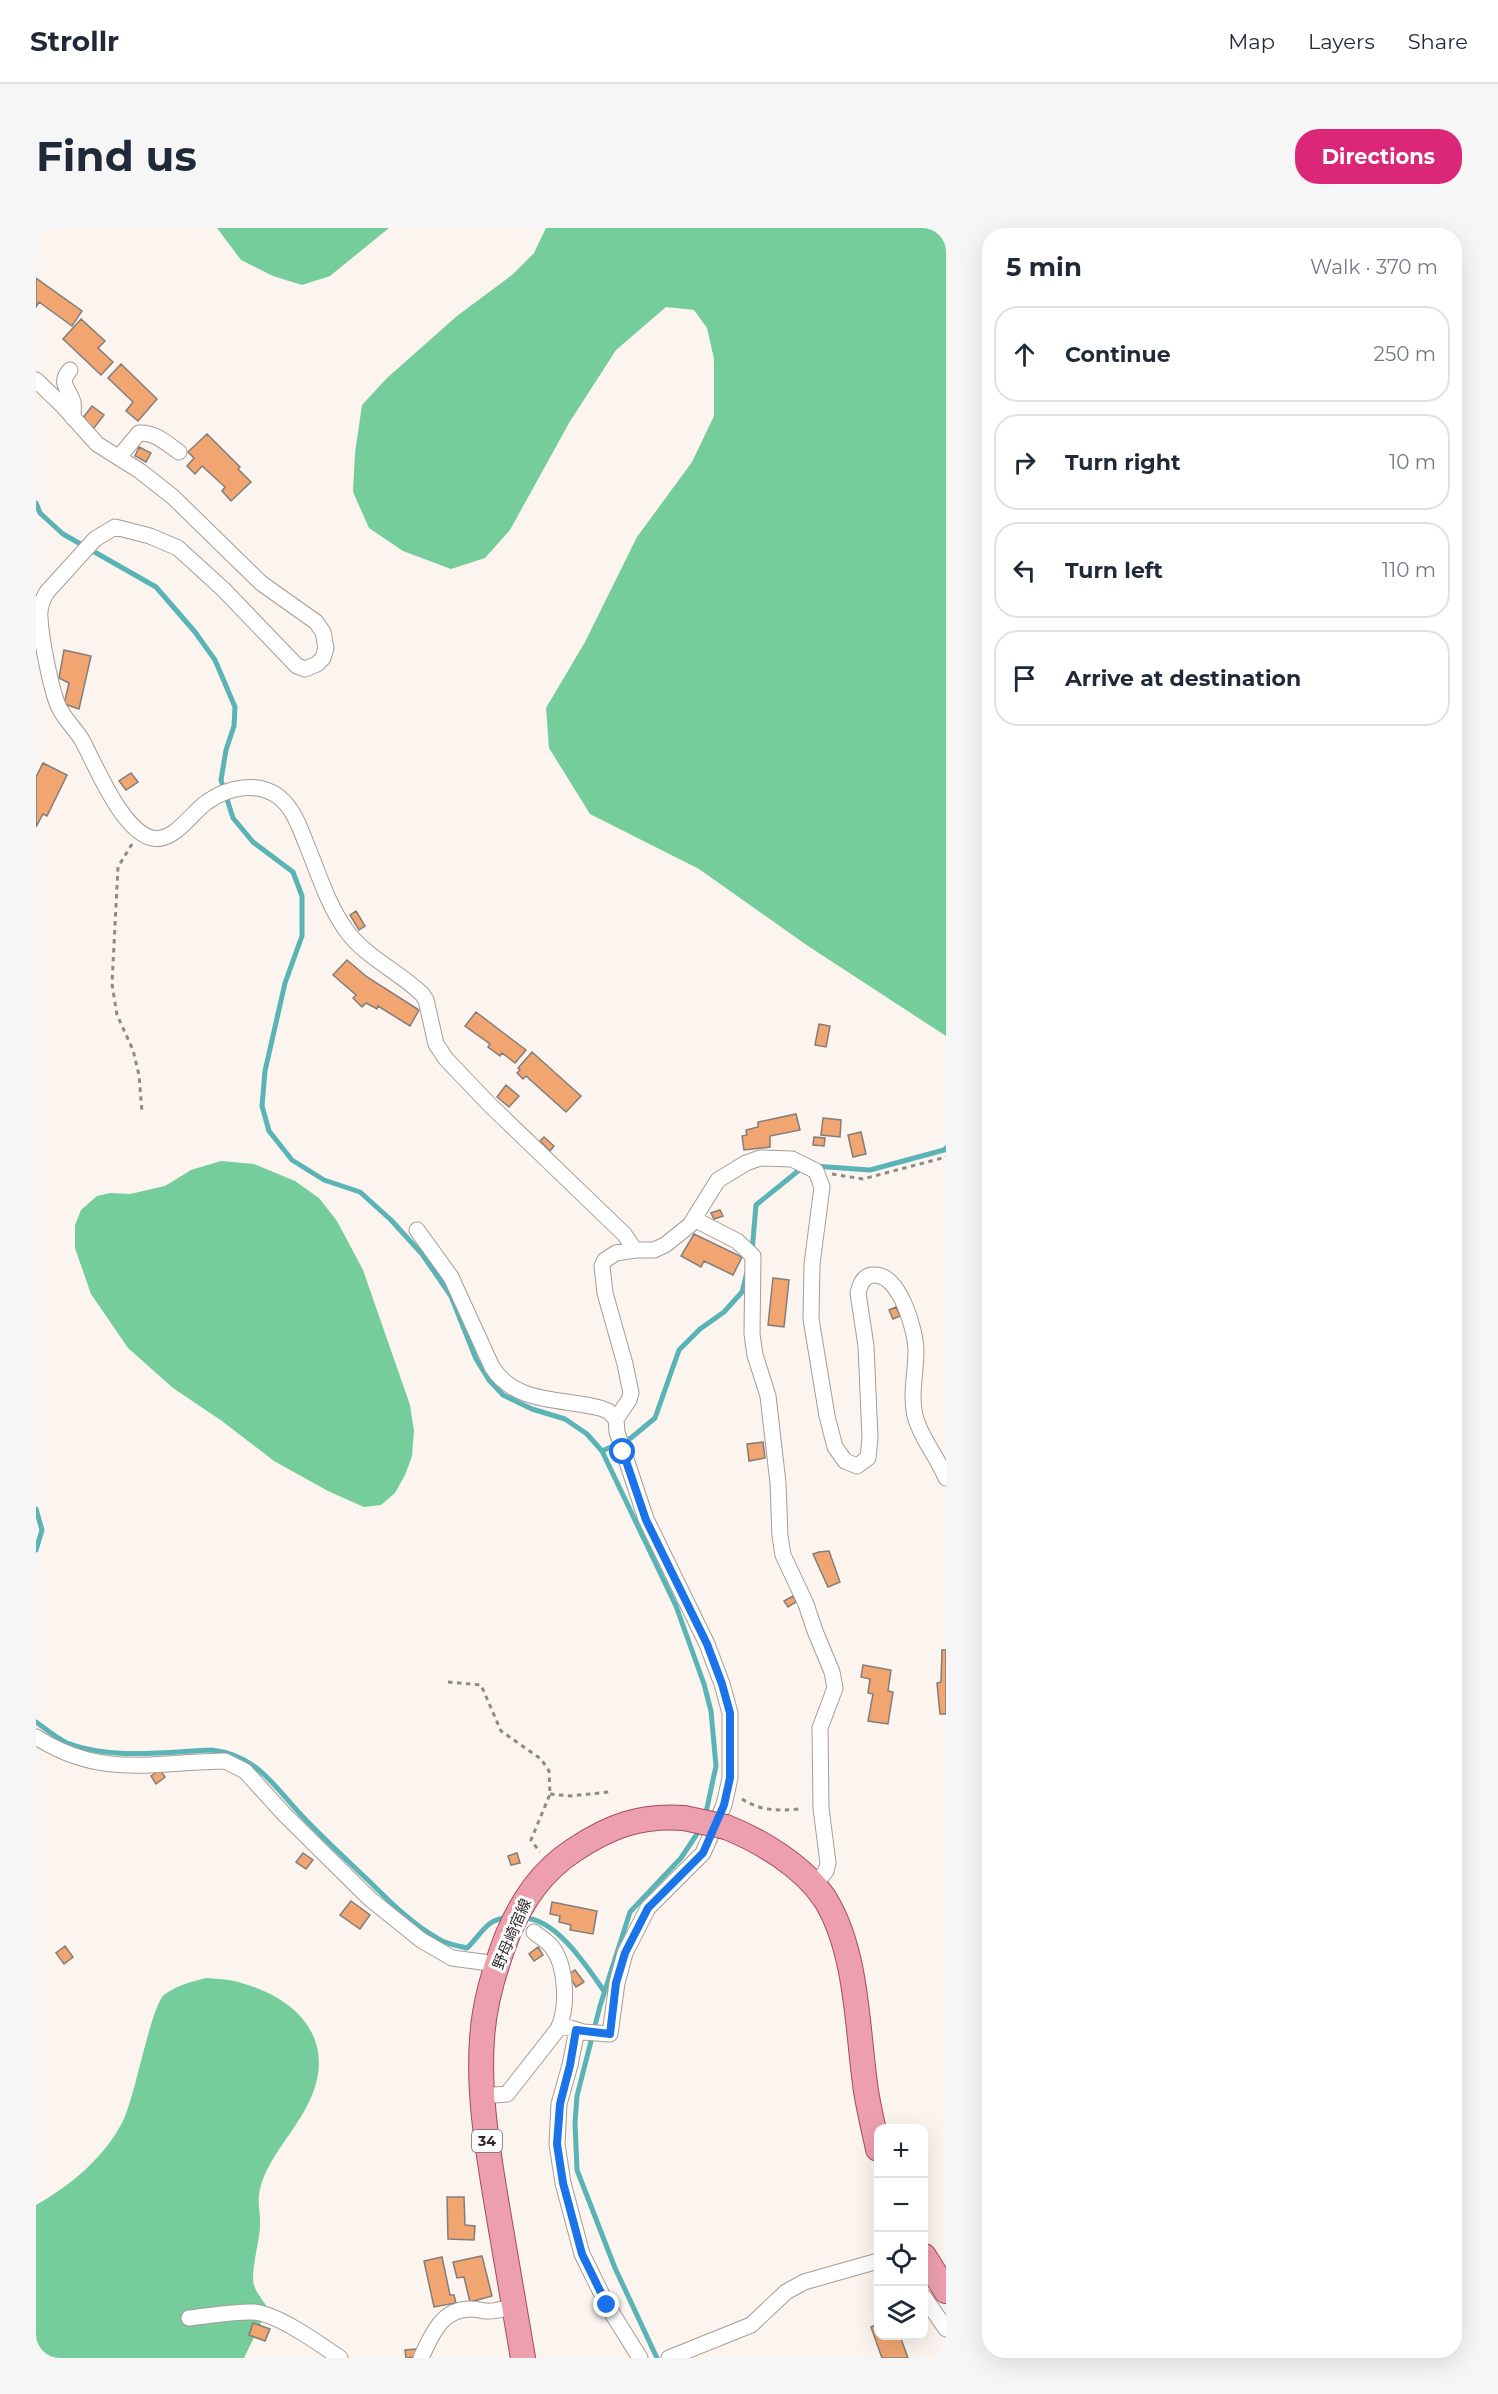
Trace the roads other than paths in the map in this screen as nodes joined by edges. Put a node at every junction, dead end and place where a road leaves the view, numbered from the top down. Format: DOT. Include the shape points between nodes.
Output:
graph roads {
  1 [pos="70,370"];
  2 [pos="36,380"];
  3 [pos="73,418"];
  4 [pos="179,452"];
  5 [pos="119,457"];
  6 [pos="694,1219"];
  7 [pos="417,1230"];
  8 [pos="635,1250"];
  9 [pos="617,1425"];
  10 [pos="946,1478"];
  11 [pos="36,1737"];
  12 [pos="814,1886"];
  13 [pos="521,1923"];
  14 [pos="497,1964"];
  15 [pos="560,2025"];
  16 [pos="580,2031"];
  17 [pos="482,2096"];
  18 [pos="874,2127"];
  19 [pos="874,2262"];
  20 [pos="928,2262"];
  21 [pos="946,2290"];
  22 [pos="928,2303"];
  23 [pos="514,2306"];
  24 [pos="189,2318"];
  25 [pos="946,2329"];
  26 [pos="340,2358"];
  27 [pos="421,2358"];
  28 [pos="523,2358"];
  29 [pos="640,2358"];
  30 [pos="669,2358"];
  1 -- 3 [label="street" via="63,383 73,404"];
  2 -- 3 [label="street"];
  3 -- 5 [label="street" via="97,444"];
  4 -- 5 [label="street" via="158,437 139,433"];
  5 -- 8 [label="street" via="173,497 261,583 316,622 325,639 323,658 312,668 297,666 223,589 172,545 115,527 91,543 47,592 40,617 63,716 129,820 140,832 161,838 180,829 207,802 227,793 253,786 286,803 294,813 335,914 363,949 422,994 436,1044 446,1059 624,1234"];
  6 -- 8 [label="street" via="665,1245 654,1250"];
  6 -- 10 [label="street" via="718,1180 746,1163 760,1158 792,1159 813,1170 822,1187 812,1264 811,1319 835,1447 851,1465 857,1466 868,1458 866,1346 858,1293 867,1276 873,1274 894,1285 904,1303 916,1351 912,1404 915,1418"];
  6 -- 12 [label="street" via="750,1252 752,1334 768,1396 783,1555 806,1604 836,1688 820,1728 821,1808 828,1863"];
  7 -- 9 [label="street" via="451,1277 500,1379 523,1393 600,1408"];
  8 -- 9 [label="street" via="609,1256 602,1266 605,1293 631,1393"];
  9 -- 16 [label="street" via="646,1520 707,1644 722,1684 730,1713 730,1778 703,1853 648,1908 638,1924 616,1983 610,2034"];
  11 -- 14 [label="street" via="71,1755 120,1766 225,1761 236,1765 370,1899 421,1940 452,1958"];
  12 -- 13 [label="main road, 野母崎宿線 / 34, bridge" via="776,1852 745,1834 684,1818 654,1817 611,1828 564,1856 540,1879"];
  12 -- 18 [label="main road, 野母崎宿線 / 34" via="842,1937 851,1973"];
  13 -- 14 [label="main road, 野母崎宿線 / 34"];
  13 -- 15 [label="street" via="547,1942 558,1958 563,1990"];
  14 -- 17 [label="main road, 野母崎宿線 / 34" via="482,2039"];
  15 -- 16 [label="street"];
  15 -- 17 [label="street" via="507,2094"];
  16 -- 29 [label="street" via="560,2104 557,2144 563,2183 582,2254 607,2305"];
  17 -- 23 [label="main road, 野母崎宿線 / 34"];
  19 -- 30 [label="street" via="804,2282 786,2292 751,2325"];
  20 -- 21 [label="main road"];
  22 -- 25 [label="street"];
  23 -- 27 [label="street" via="486,2312 473,2308 454,2310 446,2315"];
  23 -- 28 [label="main road, 野母崎宿線 / 34"];
  24 -- 26 [label="street" via="255,2312 313,2339"];
}
